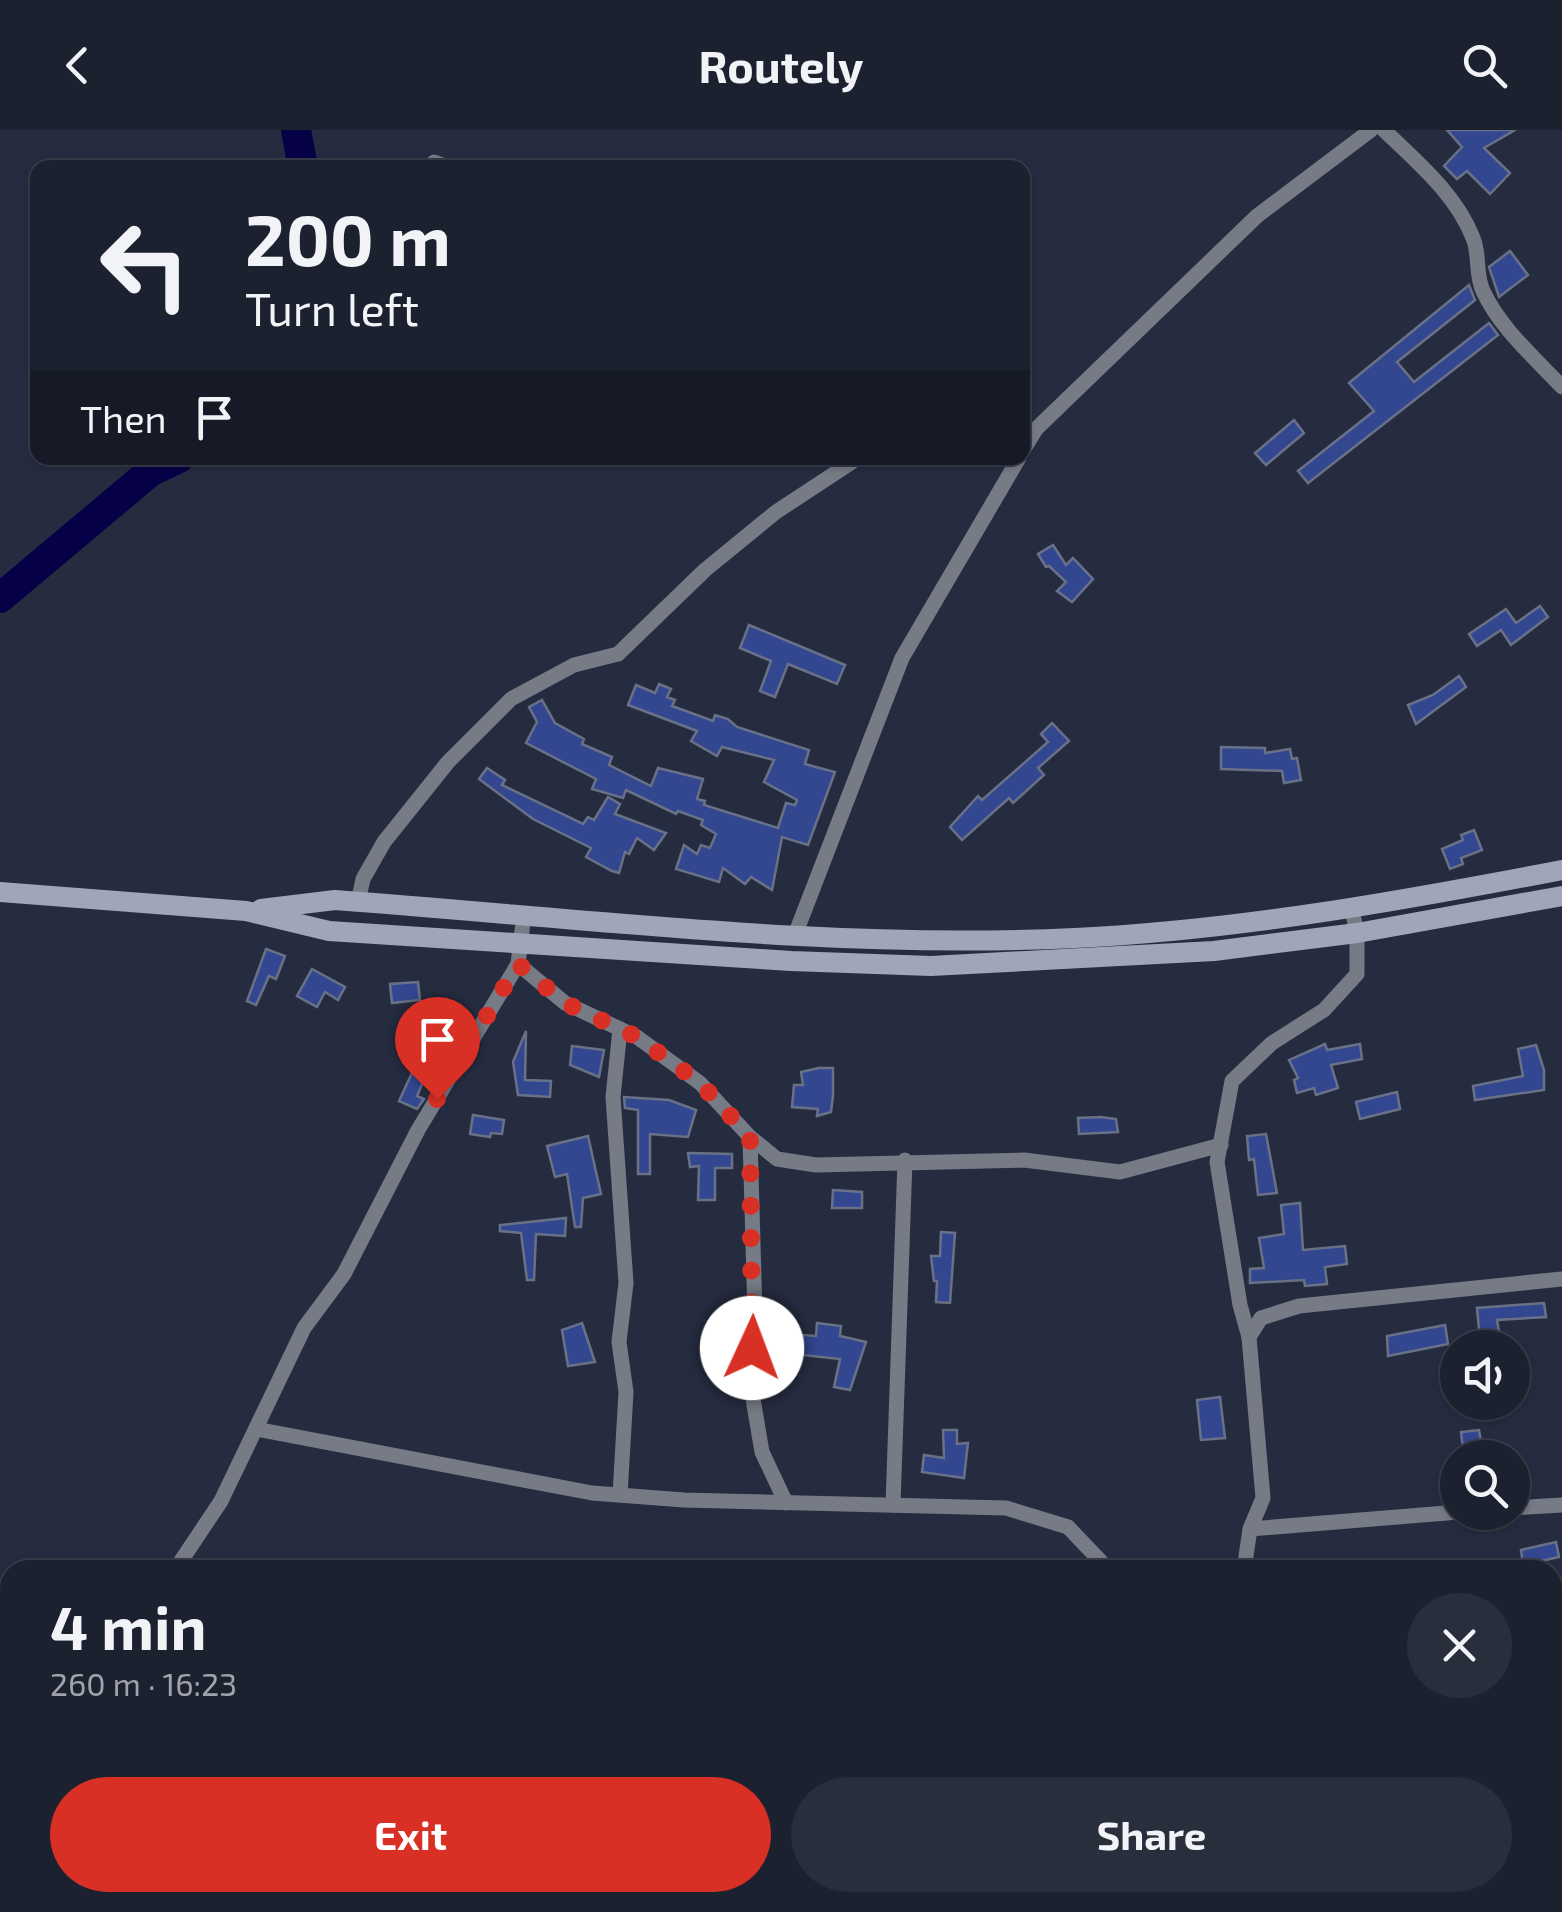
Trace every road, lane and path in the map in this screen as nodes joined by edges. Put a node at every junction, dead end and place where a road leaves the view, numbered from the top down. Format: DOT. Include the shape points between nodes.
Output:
graph roads {
  1 [pos="1371,130"];
  2 [pos="1384,130"];
  3 [pos="1562,387"];
  4 [pos="1030,426"];
  5 [pos="847,465"];
  6 [pos="1015,465"];
  7 [pos="1562,870"];
  8 [pos="0,892"];
  9 [pos="1562,896"];
  10 [pos="358,902"];
  11 [pos="1352,910"];
  12 [pos="246,911"];
  13 [pos="524,914"];
  14 [pos="1357,933"];
  15 [pos="795,934"];
  16 [pos="523,941"];
  17 [pos="518,964"];
  18 [pos="620,1029"];
  19 [pos="750,1137"];
  20 [pos="1220,1145"];
  21 [pos="904,1160"];
  22 [pos="1562,1279"];
  23 [pos="1249,1337"];
  24 [pos="256,1429"];
  25 [pos="620,1495"];
  26 [pos="786,1503"];
  27 [pos="1562,1504"];
  28 [pos="893,1505"];
  29 [pos="1530,1507"];
  30 [pos="1440,1514"];
  31 [pos="1250,1529"];
  32 [pos="182,1560"];
  33 [pos="1100,1560"];
  34 [pos="1245,1560"];
  1 -- 4 [label="street" via="1256,216"];
  2 -- 3 [label="street" via="1450,196 1474,241 1483,292"];
  5 -- 10 [label="street" via="705,570 618,654 574,665 511,699 448,762 384,842"];
  6 -- 15 [label="street" via="902,658"];
  7 -- 11 [label="main road"];
  8 -- 12 [label="main road"];
  9 -- 14 [label="main road"];
  10 -- 12 [label="main road"];
  10 -- 13 [label="main road"];
  11 -- 14 [label="street"];
  11 -- 15 [label="main road" via="1074,938"];
  12 -- 16 [label="main road" via="329,931"];
  13 -- 15 [label="main road"];
  13 -- 16 [label="street"];
  14 -- 16 [label="main road" via="1214,952 931,966"];
  14 -- 20 [label="street" via="1356,974 1324,1010 1272,1043 1232,1080"];
  16 -- 17 [label="street"];
  17 -- 18 [label="street" via="565,1003"];
  17 -- 24 [label="street" via="418,1130 344,1274 304,1328"];
  18 -- 19 [label="street" via="700,1083"];
  18 -- 25 [label="street" via="612,1096 626,1283 619,1342 626,1392"];
  19 -- 21 [label="street" via="777,1158 816,1165"];
  19 -- 26 [label="street" via="750,1381 762,1452"];
  20 -- 21 [label="street" via="1120,1172 1024,1160"];
  20 -- 23 [label="street" via="1216,1162"];
  21 -- 28 [label="street"];
  22 -- 23 [label="street" via="1298,1306 1260,1318"];
  23 -- 31 [label="street" via="1263,1498"];
  24 -- 25 [label="street"];
  24 -- 32 [label="street" via="221,1501"];
  25 -- 26 [label="street"];
  26 -- 28 [label="street"];
  27 -- 29 [label="street"];
  28 -- 33 [label="street" via="1006,1508 1068,1527"];
  30 -- 31 [label="street"];
  31 -- 34 [label="street"];
}
